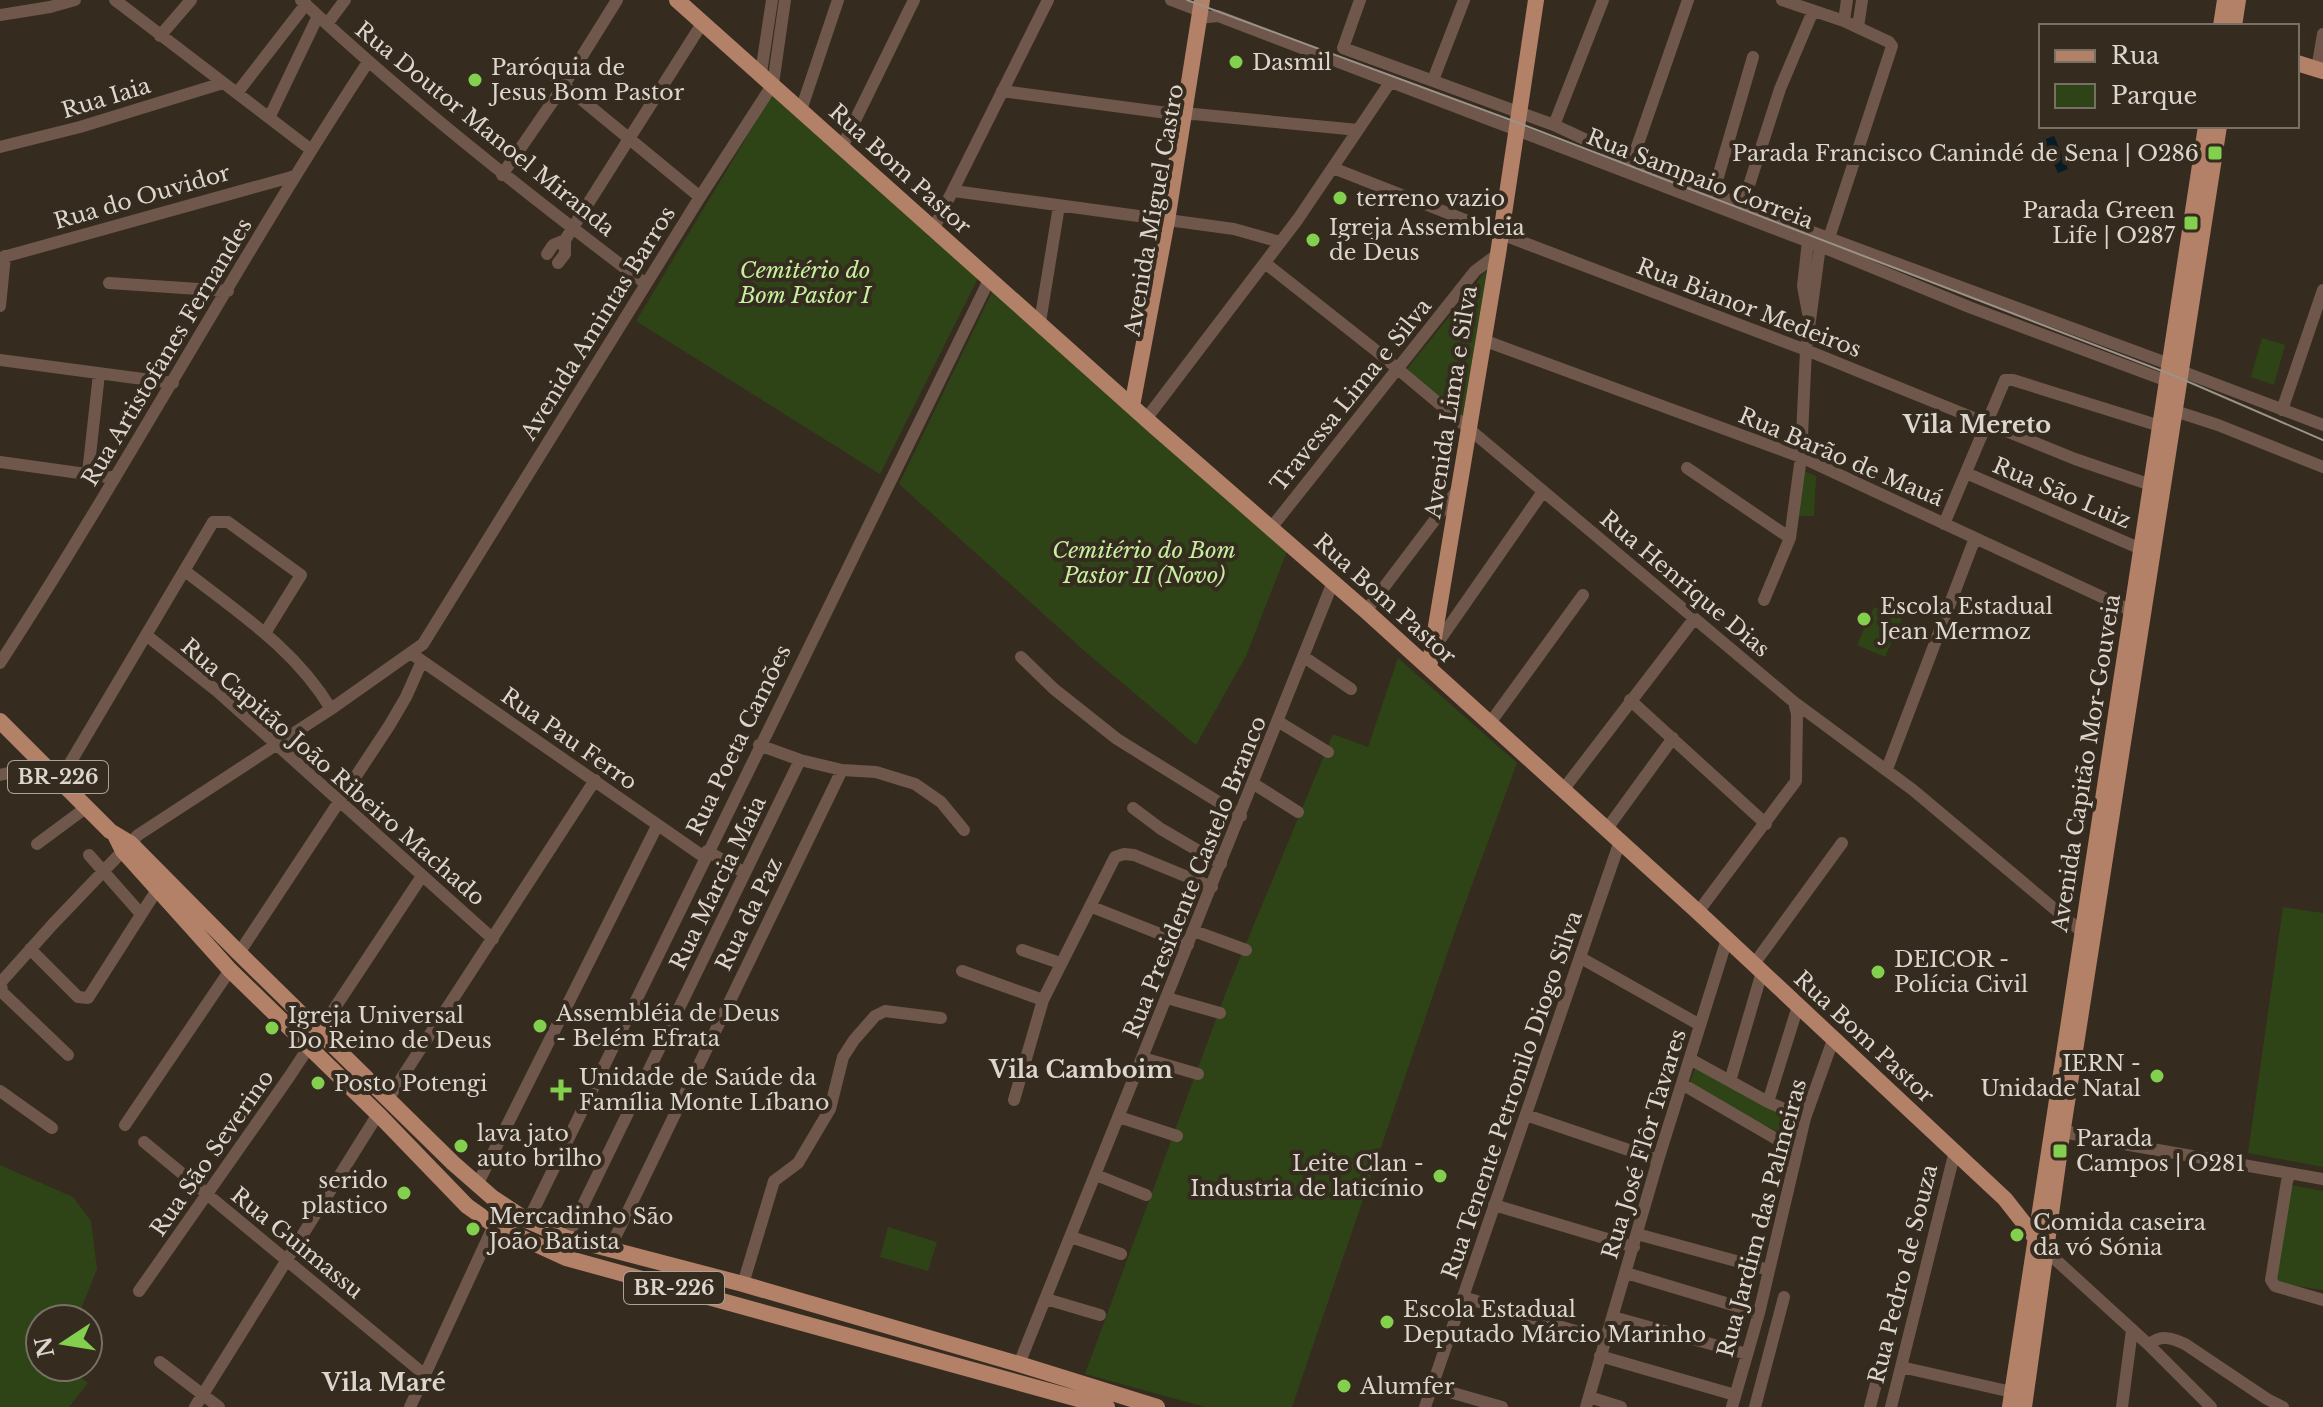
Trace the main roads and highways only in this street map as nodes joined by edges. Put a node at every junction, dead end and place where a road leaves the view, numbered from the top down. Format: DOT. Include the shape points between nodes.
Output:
graph roads {
  1 [pos="677,0"];
  2 [pos="1536,0"];
  3 [pos="2225,0"];
  4 [pos="2238,0"];
  5 [pos="1201,23"];
  6 [pos="2221,24"];
  7 [pos="2234,24"];
  8 [pos="2299,64"];
  9 [pos="2320,70"];
  10 [pos="2206,128"];
  11 [pos="2219,128"];
  12 [pos="2172,372"];
  13 [pos="1139,412"];
  14 [pos="2156,476"];
  15 [pos="1429,668"];
  16 [pos="0,721"];
  17 [pos="161,884"];
  18 [pos="2075,1014"];
  19 [pos="2040,1244"];
  20 [pos="684,1271"];
  21 [pos="677,1289"];
  22 [pos="2011,1400"];
  23 [pos="1107,1407"];
  24 [pos="1157,1407"];
  25 [pos="2024,1407"];
  1 -- 13 [label="main road, Rua Bom Pastor"];
  2 -- 15 [label="main road, Avenida Lima e Silva"];
  3 -- 6 [label="main road"];
  4 -- 7 [label="main road"];
  5 -- 13 [label="main road, Avenida Miguel Castro"];
  8 -- 9 [label="main road"];
  10 -- 12 [label="main road, Avenida Capitão Mor-Gouveia"];
  11 -- 12 [label="main road, Avenida Capitão Mor-Gouveia"];
  12 -- 14 [label="main road, Avenida Capitão Mor-Gouveia"];
  12 -- 14 [label="main road, Avenida Capitão Mor-Gouveia" via="2175,411"];
  13 -- 15 [label="main road, Rua Bom Pastor"];
  14 -- 18 [label="main road, Avenida Capitão Mor-Gouveia"];
  14 -- 18 [label="main road, Avenida Capitão Mor-Gouveia" via="2082,932"];
  15 -- 19 [label="main road, Rua Bom Pastor" via="1955,1151 2015,1210"];
  16 -- 17 [label="main road, BR-226"];
  17 -- 20 [label="main road, BR-226" via="477,1185 528,1221 567,1238"];
  17 -- 21 [label="main road, BR-226" via="230,970 467,1206 494,1225 566,1258"];
  18 -- 19 [label="main road, Avenida Capitão Mor-Gouveia"];
  18 -- 19 [label="main road, Avenida Capitão Mor-Gouveia" via="2063,1128"];
  19 -- 22 [label="main road, Avenida Capitão Mor-Gouveia"];
  19 -- 25 [label="main road, Avenida Capitão Mor-Gouveia"];
  20 -- 21 [label="main road"];
  20 -- 24 [label="main road, BR-226"];
  21 -- 23 [label="main road, BR-226"];
}
